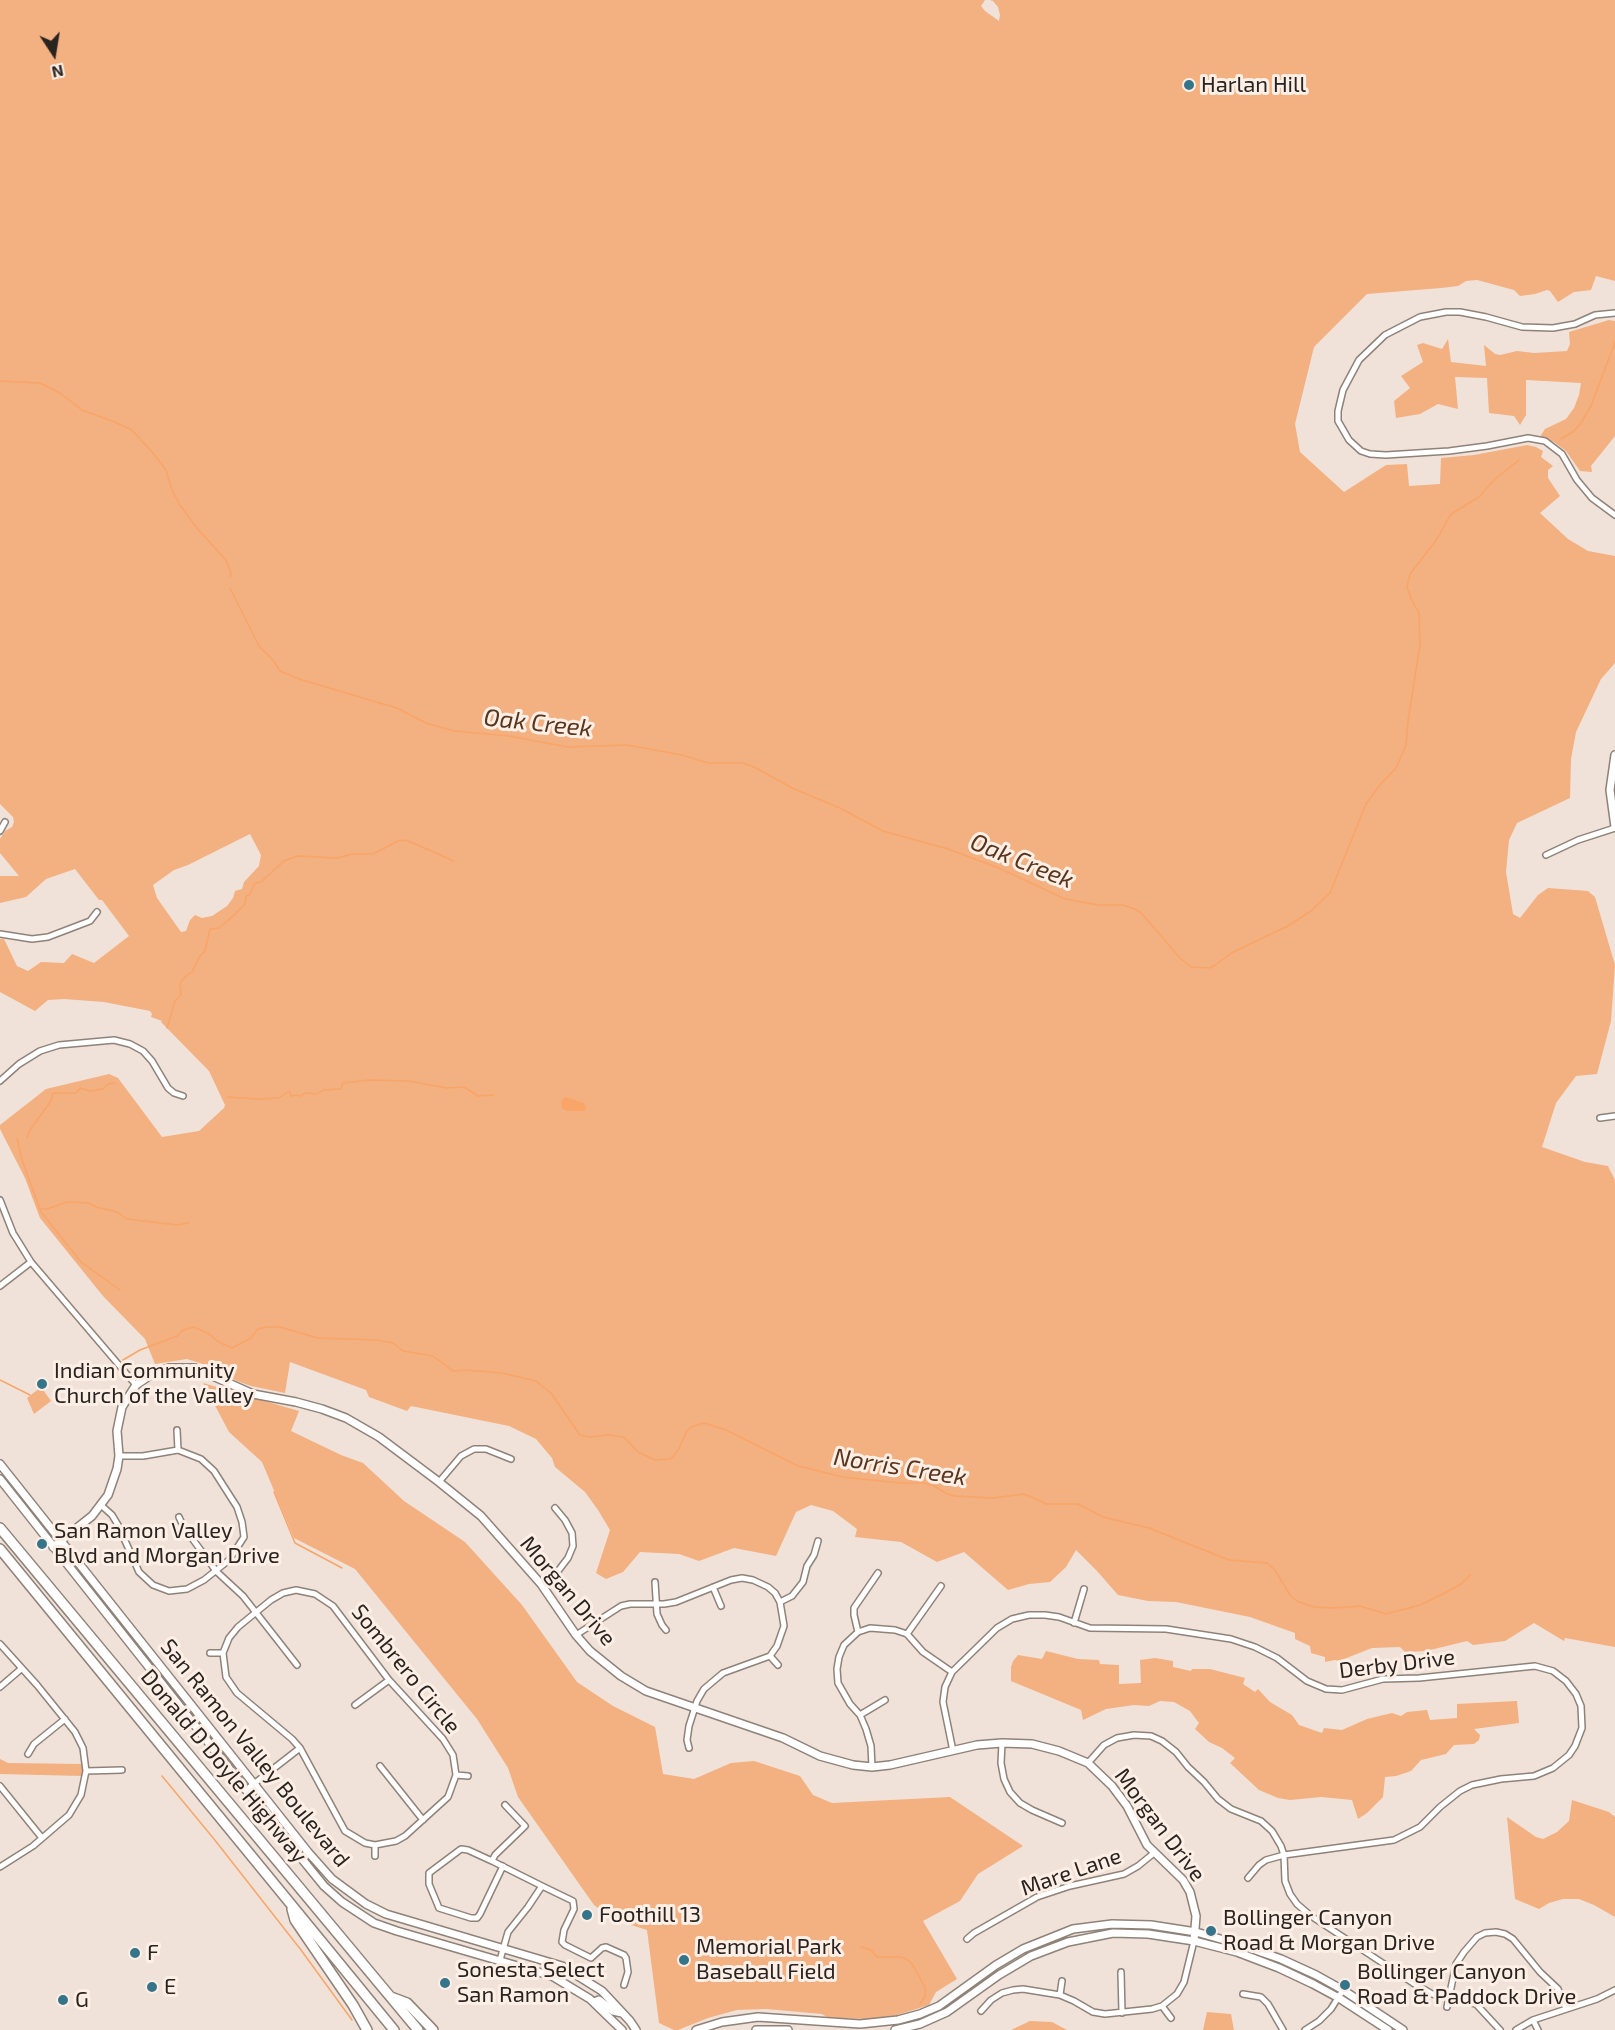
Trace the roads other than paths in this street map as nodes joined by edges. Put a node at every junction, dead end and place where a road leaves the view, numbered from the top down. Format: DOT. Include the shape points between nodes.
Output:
graph roads {
  1 [pos="1615,313"];
  2 [pos="1615,514"];
  3 [pos="1615,755"];
  4 [pos="5,822"];
  5 [pos="1615,827"];
  6 [pos="0,831"];
  7 [pos="1546,855"];
  8 [pos="97,912"];
  9 [pos="0,934"];
  10 [pos="0,1081"];
  11 [pos="183,1096"];
  12 [pos="1615,1116"];
  13 [pos="1600,1118"];
  14 [pos="0,1200"];
  15 [pos="31,1262"];
  16 [pos="0,1286"];
  17 [pos="136,1385"];
  18 [pos="177,1430"];
  19 [pos="178,1450"];
  20 [pos="119,1456"];
  21 [pos="511,1459"];
  22 [pos="0,1464"];
  23 [pos="0,1479"];
  24 [pos="439,1482"];
  25 [pos="102,1506"];
  26 [pos="555,1508"];
  27 [pos="179,1517"];
  28 [pos="0,1528"];
  29 [pos="244,1537"];
  30 [pos="251,1537"];
  31 [pos="61,1541"];
  32 [pos="818,1541"];
  33 [pos="53,1547"];
  34 [pos="0,1549"];
  35 [pos="216,1571"];
  36 [pos="878,1573"];
  37 [pos="655,1582"];
  38 [pos="541,1584"];
  39 [pos="941,1586"];
  40 [pos="713,1587"];
  41 [pos="1084,1589"];
  42 [pos="170,1591"];
  43 [pos="168,1598"];
  44 [pos="780,1602"];
  45 [pos="657,1605"];
  46 [pos="721,1606"];
  47 [pos="256,1611"];
  48 [pos="1074,1623"];
  49 [pos="666,1630"];
  50 [pos="858,1632"];
  51 [pos="907,1634"];
  52 [pos="576,1635"];
  53 [pos="0,1644"];
  54 [pos="210,1653"];
  55 [pos="223,1653"];
  56 [pos="770,1656"];
  57 [pos="297,1665"];
  58 [pos="778,1665"];
  59 [pos="21,1669"];
  60 [pos="952,1672"];
  61 [pos="389,1680"];
  62 [pos="0,1687"];
  63 [pos="885,1700"];
  64 [pos="355,1705"];
  65 [pos="695,1708"];
  66 [pos="860,1715"];
  67 [pos="65,1719"];
  68 [pos="1002,1743"];
  69 [pos="300,1748"];
  70 [pos="689,1748"];
  71 [pos="954,1751"];
  72 [pos="28,1754"];
  73 [pos="1088,1763"];
  74 [pos="380,1766"];
  75 [pos="872,1767"];
  76 [pos="122,1770"];
  77 [pos="86,1771"];
  78 [pos="456,1775"];
  79 [pos="468,1776"];
  80 [pos="254,1783"];
  81 [pos="0,1786"];
  82 [pos="246,1790"];
  83 [pos="505,1805"];
  84 [pos="423,1820"];
  85 [pos="1062,1822"];
  86 [pos="42,1838"];
  87 [pos="375,1845"];
  88 [pos="1154,1853"];
  89 [pos="1284,1855"];
  90 [pos="375,1857"];
  91 [pos="492,1860"];
  92 [pos="502,1866"];
  93 [pos="0,1867"];
  94 [pos="1248,1878"];
  95 [pos="542,1886"];
  96 [pos="292,1907"];
  97 [pos="1196,1932"];
  98 [pos="967,1939"];
  99 [pos="1194,1941"];
  100 [pos="504,1947"];
  101 [pos="500,1960"];
  102 [pos="1121,1972"];
  103 [pos="1062,1981"];
  104 [pos="624,1985"];
  105 [pos="1343,1990"];
  106 [pos="1615,1990"];
  107 [pos="1243,1994"];
  108 [pos="1060,1995"];
  109 [pos="390,1996"];
  110 [pos="1339,1998"];
  111 [pos="1449,1998"];
  112 [pos="594,2002"];
  113 [pos="1162,2006"];
  114 [pos="1447,2007"];
  115 [pos="1566,2009"];
  116 [pos="981,2011"];
  117 [pos="622,2013"];
  118 [pos="1122,2013"];
  119 [pos="1171,2018"];
  120 [pos="1533,2020"];
  121 [pos="816,2021"];
  122 [pos="367,2030"];
  123 [pos="394,2030"];
  124 [pos="418,2030"];
  125 [pos="434,2030"];
  126 [pos="622,2030"];
  127 [pos="636,2030"];
  128 [pos="696,2030"];
  129 [pos="756,2030"];
  130 [pos="788,2030"];
  131 [pos="815,2030"];
  132 [pos="895,2030"];
  133 [pos="1284,2030"];
  134 [pos="1305,2030"];
  135 [pos="1388,2030"];
  136 [pos="1403,2030"];
  137 [pos="1500,2030"];
  138 [pos="1516,2030"];
  139 [pos="1538,2030"];
  1 -- 2 [label="street" via="1542,328 1460,312 1420,317 1385,335 1359,360 1343,390 1338,411 1338,421 1349,440 1370,454 1459,450 1528,438 1545,441 1562,454 1592,498"];
  3 -- 5 [label="main road" via="1610,790"];
  4 -- 6 [label="street"];
  5 -- 7 [label="street"];
  8 -- 9 [label="street" via="81,925 48,938"];
  10 -- 11 [label="street" via="40,1051 59,1045 114,1040 143,1052 174,1093"];
  12 -- 13 [label="street"];
  14 -- 15 [label="street" via="13,1233"];
  15 -- 16 [label="street"];
  15 -- 17 [label="street"];
  17 -- 20 [label="main road" via="119,1416"];
  17 -- 24 [label="main road, Morgan Drive" via="169,1368 203,1370 254,1394 305,1404 346,1418 379,1437"];
  18 -- 19 [label="street"];
  19 -- 20 [label="street"];
  19 -- 29 [label="street" via="201,1459 214,1470 237,1507"];
  20 -- 25 [label="main road" via="114,1482"];
  21 -- 24 [label="street" via="486,1449 474,1449 461,1456"];
  22 -- 31 [label="main road, San Ramon Valley Boulevard"];
  23 -- 33 [label="main road, San Ramon Valley Boulevard"];
  24 -- 38 [label="main road, Morgan Drive" via="481,1516"];
  25 -- 31 [label="main road"];
  25 -- 42 [label="street" via="118,1525 139,1572 153,1585"];
  26 -- 38 [label="street" via="572,1533 573,1546 558,1571"];
  27 -- 35 [label="street"];
  28 -- 109 [label="highway, Donald D Doyle Highway"];
  29 -- 30 [label="street"];
  29 -- 35 [label="street" via="229,1560"];
  31 -- 33 [label="main road"];
  31 -- 80 [label="main road, San Ramon Valley Boulevard"];
  32 -- 44 [label="street" via="803,1582 792,1596"];
  33 -- 82 [label="main road, San Ramon Valley Boulevard"];
  34 -- 96 [label="highway, Donald D Doyle Highway"];
  35 -- 42 [label="street" via="193,1587"];
  35 -- 47 [label="street"];
  36 -- 50 [label="street" via="854,1608"];
  37 -- 45 [label="street"];
  38 -- 52 [label="main road, Morgan Drive"];
  39 -- 51 [label="street"];
  40 -- 44 [label="street" via="742,1578 753,1580 768,1587"];
  40 -- 45 [label="street"];
  40 -- 46 [label="street"];
  41 -- 48 [label="street"];
  42 -- 43 [label="street"];
  44 -- 56 [label="street" via="782,1637"];
  45 -- 49 [label="street" via="659,1620"];
  45 -- 52 [label="street" via="621,1606"];
  47 -- 55 [label="street, Sombrero Circle" via="229,1638"];
  47 -- 57 [label="street"];
  47 -- 61 [label="street, Sombrero Circle" via="295,1586 315,1594 333,1606"];
  48 -- 60 [label="street, Derby Drive" via="1046,1615 1012,1619 997,1628"];
  48 -- 89 [label="street, Derby Drive" via="1090,1628 1166,1629 1232,1639 1270,1654 1307,1681 1326,1689 1342,1690 1383,1679 1535,1666 1553,1671 1576,1694 1582,1728 1569,1755 1553,1768 1534,1776 1472,1785 1440,1806 1420,1827 1394,1840"];
  50 -- 51 [label="street" via="884,1628"];
  50 -- 66 [label="street" via="844,1645 837,1669 838,1683"];
  51 -- 60 [label="street" via="923,1652"];
  52 -- 65 [label="main road, Morgan Drive" via="621,1676 646,1691"];
  53 -- 59 [label="street"];
  54 -- 55 [label="street"];
  55 -- 69 [label="street" via="223,1664 237,1694"];
  56 -- 58 [label="street"];
  56 -- 65 [label="street" via="713,1680"];
  59 -- 62 [label="street"];
  59 -- 67 [label="street"];
  60 -- 71 [label="street, Derby Drive" via="943,1701"];
  61 -- 64 [label="street"];
  61 -- 78 [label="street, Sombrero Circle" via="449,1746"];
  63 -- 66 [label="street"];
  65 -- 70 [label="street" via="687,1740"];
  65 -- 75 [label="main road, Morgan Drive" via="783,1738 836,1762"];
  66 -- 75 [label="street" via="871,1746"];
  67 -- 72 [label="street" via="34,1744"];
  67 -- 77 [label="street" via="82,1748"];
  68 -- 71 [label="main road, Morgan Drive"];
  68 -- 73 [label="main road, Morgan Drive" via="1032,1744"];
  68 -- 85 [label="street" via="1001,1763 1010,1792 1032,1810"];
  69 -- 80 [label="street"];
  69 -- 87 [label="street" via="345,1831"];
  71 -- 75 [label="main road, Morgan Drive"];
  73 -- 88 [label="main road, Morgan Drive" via="1127,1806"];
  73 -- 89 [label="street" via="1104,1745 1117,1738 1151,1736 1162,1741 1231,1809 1261,1821 1272,1831"];
  74 -- 84 [label="street"];
  76 -- 77 [label="street"];
  77 -- 86 [label="street" via="74,1809"];
  78 -- 79 [label="street"];
  78 -- 84 [label="street" via="448,1797"];
  80 -- 82 [label="street"];
  80 -- 100 [label="main road, San Ramon Valley Boulevard" via="332,1879 366,1904 386,1914"];
  81 -- 86 [label="street"];
  82 -- 101 [label="main road, San Ramon Valley Boulevard" via="324,1886 364,1917 397,1931"];
  83 -- 91 [label="street" via="525,1826"];
  84 -- 87 [label="street" via="396,1841"];
  86 -- 93 [label="street"];
  87 -- 90 [label="street"];
  88 -- 97 [label="main road, Morgan Drive" via="1191,1892"];
  88 -- 98 [label="street, Mare Lane" via="1124,1874 1037,1897"];
  89 -- 94 [label="street, Derby Drive" via="1266,1860"];
  89 -- 111 [label="street" via="1285,1881 1297,1904 1333,1933 1413,1983"];
  91 -- 92 [label="street"];
  91 -- 92 [label="street" via="461,1849 429,1873 429,1884 439,1908 477,1918"];
  92 -- 95 [label="street"];
  95 -- 100 [label="street" via="508,1932"];
  95 -- 104 [label="street" via="568,1897 574,1905 564,1930 565,1946 591,1958 606,1947 624,1955 628,1972"];
  96 -- 122 [label="highway" via="295,1920"];
  96 -- 123 [label="highway, Donald D Doyle Highway"];
  97 -- 99 [label="main road, Morgan Drive"];
  97 -- 105 [label="main road" via="1281,1959"];
  97 -- 121 [label="main road" via="1112,1924 1073,1929 1023,1949 939,2006 920,2014 880,2023"];
  99 -- 110 [label="main road" via="1279,1968"];
  99 -- 113 [label="street" via="1184,1982"];
  99 -- 132 [label="main road" via="1148,1934 1113,1934 1068,1942 1031,1956 947,2012"];
  100 -- 101 [label="street"];
  100 -- 117 [label="main road, San Ramon Valley Boulevard" via="562,1966 602,1991"];
  101 -- 112 [label="main road, San Ramon Valley Boulevard" via="552,1976"];
  102 -- 118 [label="street"];
  103 -- 108 [label="street"];
  105 -- 110 [label="street"];
  105 -- 136 [label="main road"];
  106 -- 115 [label="street"];
  107 -- 133 [label="street" via="1261,1997"];
  108 -- 116 [label="street" via="1013,1990 991,2000"];
  108 -- 118 [label="street" via="1093,2012"];
  109 -- 124 [label="highway, Donald D Doyle Highway"];
  109 -- 125 [label="highway" via="407,2003"];
  110 -- 134 [label="street" via="1319,2021"];
  110 -- 135 [label="main road"];
  111 -- 114 [label="street"];
  111 -- 115 [label="street" via="1456,1964 1464,1952 1477,1937 1496,1932 1513,1939 1558,1989"];
  111 -- 137 [label="street" via="1476,2004"];
  112 -- 117 [label="main road" via="599,2000 613,2012"];
  112 -- 126 [label="main road, San Ramon Valley Boulevard"];
  113 -- 118 [label="street"];
  113 -- 119 [label="street"];
  115 -- 120 [label="street"];
  117 -- 127 [label="main road, San Ramon Valley Boulevard"];
  120 -- 138 [label="street"];
  120 -- 139 [label="street"];
  121 -- 128 [label="main road" via="758,2017"];
  121 -- 131 [label="street"];
  129 -- 130 [label="main road"];
}
